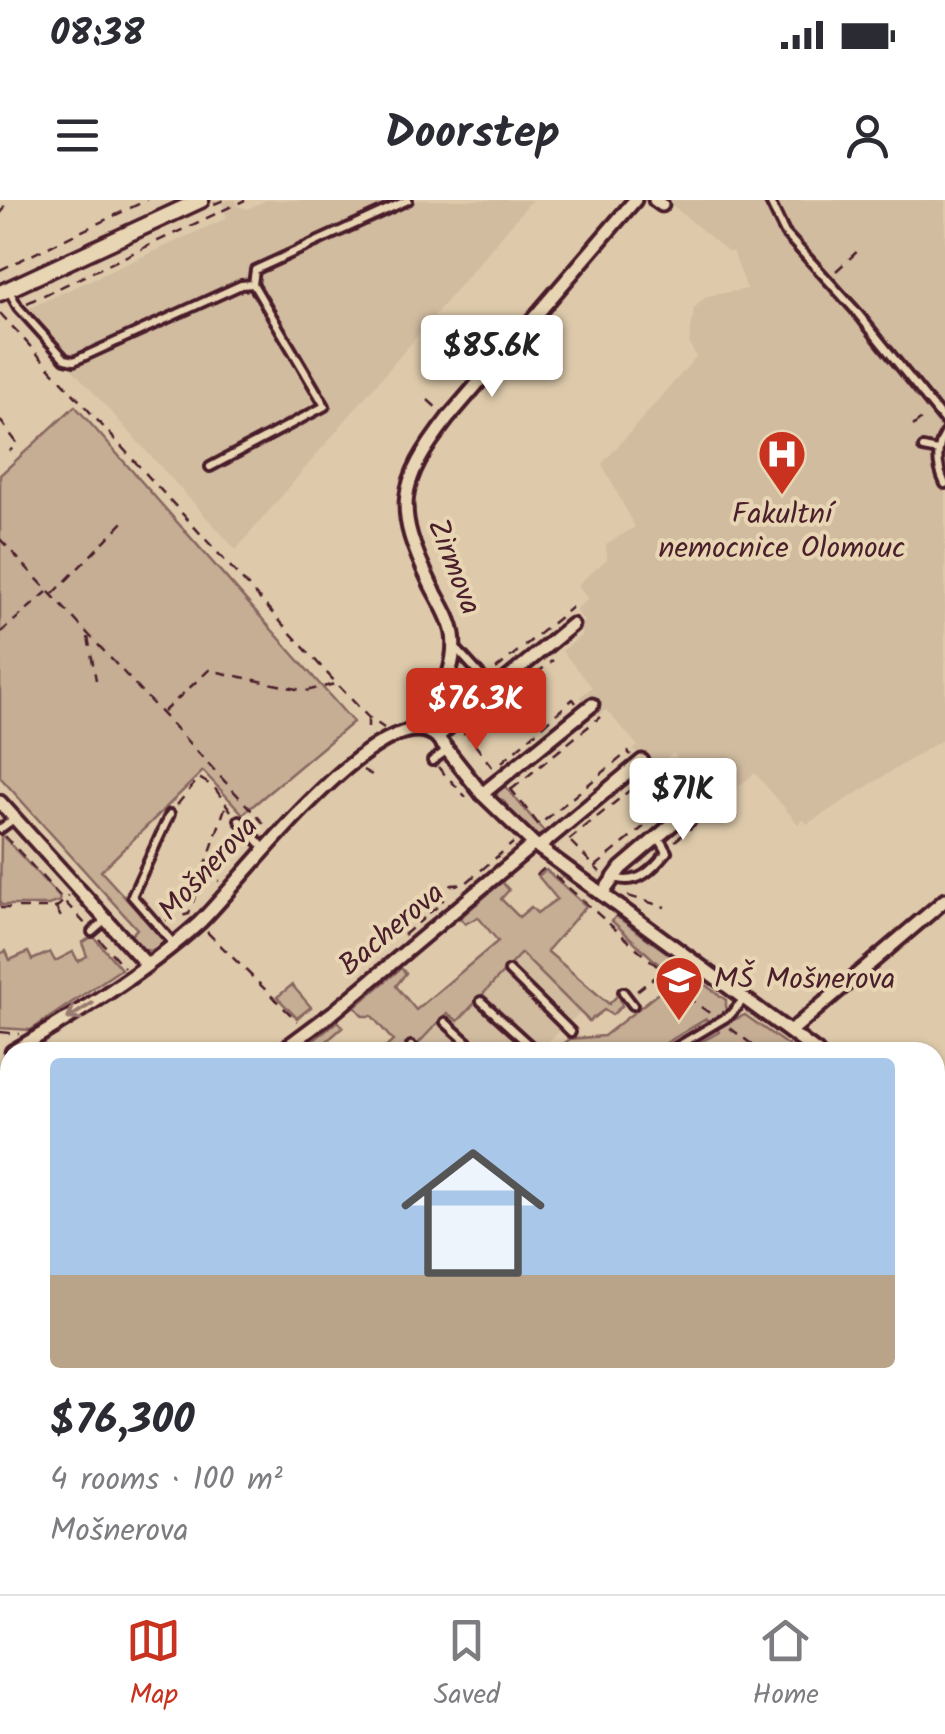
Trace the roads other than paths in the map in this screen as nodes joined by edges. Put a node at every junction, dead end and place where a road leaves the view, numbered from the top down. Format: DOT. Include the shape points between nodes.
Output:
graph roads {
  1 [pos="201,200"];
  2 [pos="408,200"];
  3 [pos="635,200"];
  4 [pos="768,200"];
  5 [pos="174,206"];
  6 [pos="253,284"];
  7 [pos="4,291"];
  8 [pos="945,422"];
  9 [pos="945,434"];
  10 [pos="923,448"];
  11 [pos="938,452"];
  12 [pos="210,467"];
  13 [pos="945,484"];
  14 [pos="572,625"];
  15 [pos="454,645"];
  16 [pos="484,679"];
  17 [pos="596,711"];
  18 [pos="432,734"];
  19 [pos="447,750"];
  20 [pos="432,761"];
  21 [pos="640,762"];
  22 [pos="724,782"];
  23 [pos="482,794"];
  24 [pos="0,802"];
  25 [pos="170,814"];
  26 [pos="15,818"];
  27 [pos="239,820"];
  28 [pos="0,830"];
  29 [pos="663,835"];
  30 [pos="534,846"];
  31 [pos="267,851"];
  32 [pos="610,877"];
  33 [pos="219,882"];
  34 [pos="232,888"];
  35 [pos="602,894"];
  36 [pos="945,900"];
  37 [pos="107,920"];
  38 [pos="92,932"];
  39 [pos="173,943"];
  40 [pos="146,964"];
  41 [pos="509,971"];
  42 [pos="745,998"];
  43 [pos="481,1001"];
  44 [pos="445,1022"];
  45 [pos="791,1031"];
  46 [pos="571,1032"];
  47 [pos="29,1042"];
  48 [pos="293,1042"];
  49 [pos="467,1042"];
  50 [pos="526,1042"];
  51 [pos="685,1042"];
  52 [pos="804,1042"];
  1 -- 5 [label="street"];
  2 -- 6 [label="lane" via="256,270"];
  3 -- 15 [label="street, Zirmova" via="448,418 410,475 410,533"];
  4 -- 8 [label="lane" via="784,233"];
  5 -- 7 [label="street"];
  6 -- 7 [label="lane" via="74,361"];
  6 -- 12 [label="lane" via="326,406"];
  9 -- 11 [label="lane"];
  10 -- 11 [label="lane"];
  11 -- 13 [label="lane"];
  14 -- 18 [label="street"];
  15 -- 16 [label="lane"];
  15 -- 18 [label="street, Zirmova"];
  17 -- 23 [label="street"];
  18 -- 19 [label="street"];
  18 -- 31 [label="street, Mošnerova" via="393,734 310,800"];
  19 -- 20 [label="lane"];
  19 -- 23 [label="street"];
  21 -- 30 [label="street"];
  22 -- 29 [label="street"];
  23 -- 30 [label="street"];
  24 -- 26 [label="street"];
  25 -- 39 [label="lane" via="132,896"];
  26 -- 28 [label="lane"];
  26 -- 37 [label="street"];
  27 -- 31 [label="lane"];
  29 -- 32 [label="street"];
  29 -- 32 [label="lane" via="667,852 641,878"];
  30 -- 35 [label="street"];
  30 -- 48 [label="street, Bacherova"];
  31 -- 34 [label="street, Mošnerova"];
  32 -- 35 [label="street"];
  33 -- 34 [label="lane"];
  34 -- 39 [label="street, Mošnerova"];
  35 -- 42 [label="street"];
  36 -- 45 [label="street"];
  37 -- 38 [label="lane"];
  37 -- 40 [label="street"];
  39 -- 40 [label="street, Mošnerova"];
  40 -- 47 [label="street, Mošnerova, one-way"];
  41 -- 46 [label="lane"];
  42 -- 45 [label="street"];
  42 -- 51 [label="lane"];
  43 -- 50 [label="lane"];
  44 -- 49 [label="lane"];
  45 -- 52 [label="street"];
}
